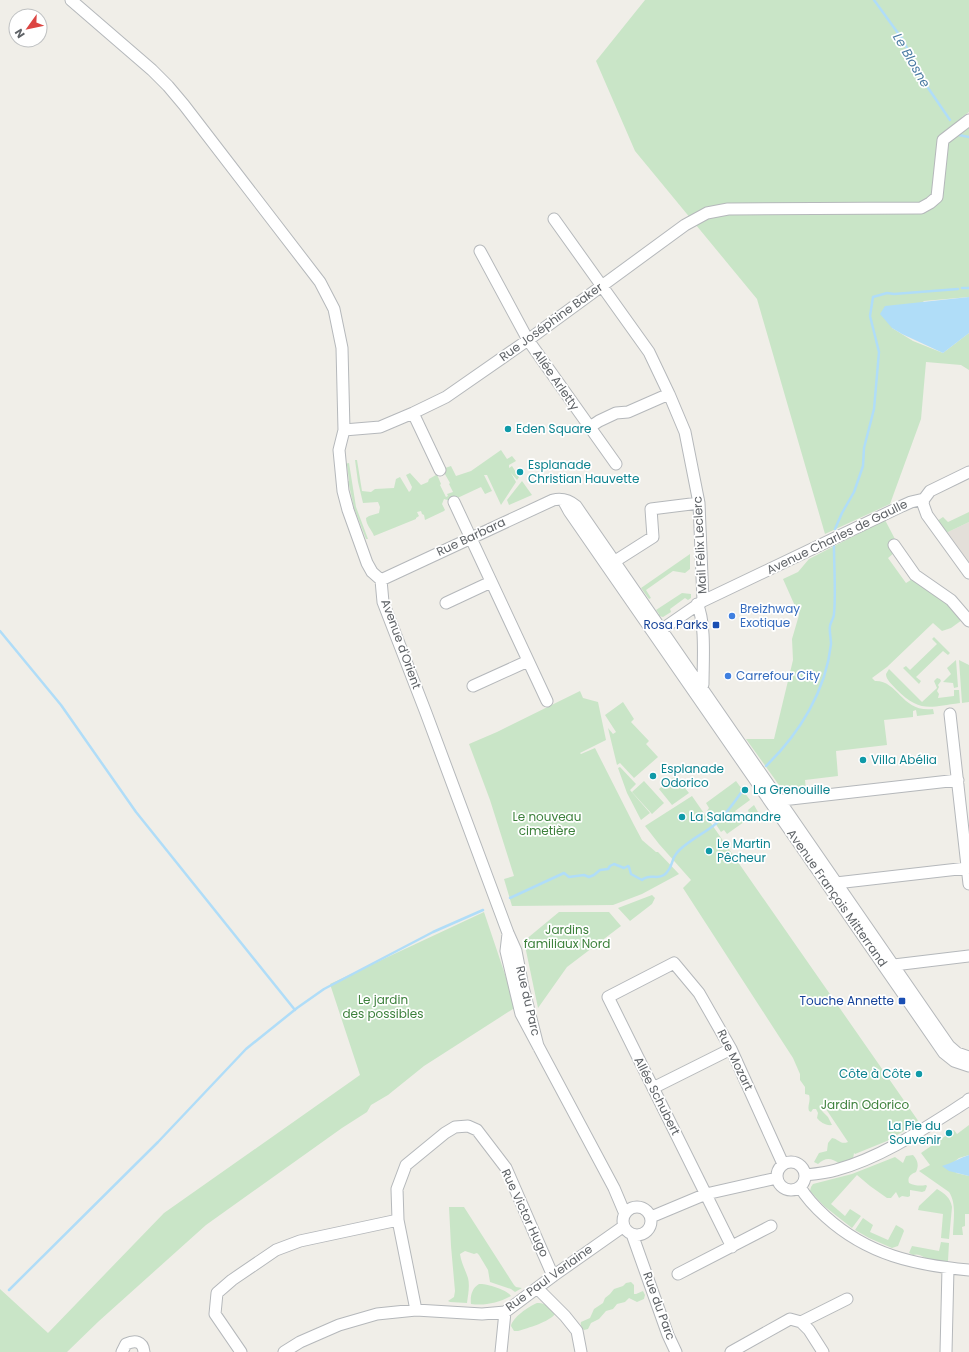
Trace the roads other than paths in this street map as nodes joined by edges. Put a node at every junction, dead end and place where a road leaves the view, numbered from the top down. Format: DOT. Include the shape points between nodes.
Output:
graph roads {
  1 [pos="71,0"];
  2 [pos="969,120"];
  3 [pos="554,219"];
  4 [pos="480,250"];
  5 [pos="602,285"];
  6 [pos="528,340"];
  7 [pos="669,394"];
  8 [pos="413,414"];
  9 [pos="590,427"];
  10 [pos="344,430"];
  11 [pos="616,464"];
  12 [pos="440,470"];
  13 [pos="969,472"];
  14 [pos="924,499"];
  15 [pos="563,500"];
  16 [pos="454,502"];
  17 [pos="699,503"];
  18 [pos="470,537"];
  19 [pos="894,545"];
  20 [pos="610,564"];
  21 [pos="969,573"];
  22 [pos="381,580"];
  23 [pos="491,582"];
  24 [pos="700,602"];
  25 [pos="446,603"];
  26 [pos="969,621"];
  27 [pos="659,634"];
  28 [pos="528,661"];
  29 [pos="473,686"];
  30 [pos="700,693"];
  31 [pos="546,702"];
  32 [pos="950,714"];
  33 [pos="958,780"];
  34 [pos="776,804"];
  35 [pos="967,868"];
  36 [pos="969,884"];
  37 [pos="833,886"];
  38 [pos="508,933"];
  39 [pos="969,956"];
  40 [pos="890,967"];
  41 [pos="608,997"];
  42 [pos="731,1049"];
  43 [pos="969,1057"];
  44 [pos="969,1066"];
  45 [pos="653,1088"];
  46 [pos="969,1099"];
  47 [pos="783,1164"];
  48 [pos="805,1175"];
  49 [pos="777,1178"];
  50 [pos="800,1187"];
  51 [pos="614,1188"];
  52 [pos="706,1194"];
  53 [pos="639,1207"];
  54 [pos="625,1214"];
  55 [pos="651,1217"];
  56 [pos="398,1220"];
  57 [pos="624,1226"];
  58 [pos="771,1226"];
  59 [pos="646,1233"];
  60 [pos="632,1234"];
  61 [pos="732,1247"];
  62 [pos="642,1260"];
  63 [pos="948,1268"];
  64 [pos="969,1270"];
  65 [pos="678,1274"];
  66 [pos="553,1276"];
  67 [pos="537,1288"];
  68 [pos="847,1299"];
  69 [pos="416,1310"];
  70 [pos="505,1312"];
  71 [pos="801,1322"];
  72 [pos="122,1352"];
  73 [pos="144,1352"];
  74 [pos="241,1352"];
  75 [pos="284,1352"];
  76 [pos="501,1352"];
  77 [pos="581,1352"];
  78 [pos="676,1352"];
  79 [pos="731,1352"];
  80 [pos="823,1352"];
  81 [pos="946,1352"];
  1 -- 10 [label="street" via="168,86 320,282 334,309 339,326"];
  2 -- 5 [label="street, Rue Joséphine Baker" via="942,140 937,197 921,208 728,209 707,212"];
  3 -- 5 [label="street, Mail Félix Leclerc"];
  4 -- 6 [label="street, Allée Arletty"];
  5 -- 6 [label="street, Rue Joséphine Baker"];
  5 -- 7 [label="street, Mail Félix Leclerc" via="649,352"];
  6 -- 8 [label="street, Rue Joséphine Baker" via="446,397"];
  6 -- 9 [label="street, Allée Arletty"];
  7 -- 9 [label="street" via="628,412 605,418"];
  7 -- 17 [label="street, Mail Félix Leclerc" via="686,432"];
  8 -- 10 [label="street, Rue Joséphine Baker" via="380,427"];
  8 -- 12 [label="street"];
  9 -- 11 [label="street, Allée Arletty"];
  10 -- 22 [label="street" via="339,450 343,491 367,563"];
  13 -- 14 [label="street, Avenue Charles de Gaulle" via="930,492"];
  14 -- 21 [label="street" via="927,515"];
  14 -- 24 [label="street, Avenue Charles de Gaulle" via="902,506"];
  15 -- 18 [label="street, Rue Barbara" via="553,500"];
  15 -- 20 [label="street, Avenue François Mitterrand"];
  16 -- 18 [label="street"];
  17 -- 20 [label="street" via="651,508 653,537"];
  17 -- 24 [label="street, Mail Félix Leclerc"];
  18 -- 22 [label="street, Rue Barbara"];
  18 -- 23 [label="street"];
  19 -- 26 [label="street" via="915,575 951,600"];
  20 -- 27 [label="street, Avenue François Mitterrand"];
  22 -- 38 [label="street, Avenue d'Orient" via="383,602"];
  23 -- 25 [label="street"];
  23 -- 28 [label="street"];
  24 -- 27 [label="street, Mail Félix Leclerc"];
  24 -- 30 [label="street" via="703,678"];
  27 -- 30 [label="street, Avenue François Mitterrand"];
  28 -- 29 [label="street"];
  28 -- 31 [label="street"];
  30 -- 34 [label="street, Avenue François Mitterrand"];
  32 -- 33 [label="street"];
  33 -- 34 [label="street" via="782,800"];
  33 -- 35 [label="street"];
  34 -- 37 [label="street, Avenue François Mitterrand"];
  35 -- 36 [label="street"];
  35 -- 37 [label="street"];
  37 -- 40 [label="street, Avenue François Mitterrand"];
  38 -- 51 [label="street, Rue du Parc" via="516,951 538,1046"];
  39 -- 40 [label="street"];
  40 -- 43 [label="street, Avenue François Mitterrand" via="949,1046 957,1053"];
  40 -- 44 [label="street, Avenue François Mitterrand" via="944,1053 954,1062"];
  41 -- 42 [label="street, Rue Mozart" via="674,963 699,993"];
  41 -- 45 [label="street, Allée Schubert"];
  42 -- 45 [label="street"];
  42 -- 47 [label="street, Rue Mozart"];
  45 -- 52 [label="street, Allée Schubert"];
  46 -- 48 [label="street" via="887,1150 835,1170"];
  47 -- 48 [label="street" via="797,1163"];
  47 -- 49 [label="street" via="778,1170"];
  48 -- 50 [label="street"];
  49 -- 50 [label="street" via="784,1189 792,1191"];
  49 -- 52 [label="street"];
  50 -- 63 [label="street" via="811,1203 862,1244 898,1258"];
  51 -- 53 [label="street, Rue du Parc"];
  51 -- 54 [label="street, Rue du Parc"];
  52 -- 55 [label="street"];
  52 -- 61 [label="street, Allée Schubert"];
  53 -- 54 [label="street" via="631,1208"];
  53 -- 55 [label="street" via="646,1210"];
  54 -- 57 [label="street"];
  55 -- 59 [label="street" via="651,1226"];
  56 -- 66 [label="street, Rue Victor Hugo" via="397,1189 406,1165 445,1133 455,1127 468,1126 477,1130 506,1168"];
  56 -- 69 [label="street, Rue Victor Hugo"];
  56 -- 74 [label="street" via="300,1241 276,1250 227,1284 218,1293 215,1314"];
  57 -- 60 [label="street"];
  57 -- 66 [label="street, Rue Paul Verlaine"];
  58 -- 61 [label="street"];
  59 -- 60 [label="street"];
  59 -- 62 [label="street, Rue du Parc"];
  60 -- 62 [label="street, Rue du Parc"];
  61 -- 65 [label="street"];
  62 -- 78 [label="street, Rue du Parc"];
  63 -- 64 [label="street"];
  63 -- 81 [label="street"];
  66 -- 67 [label="street, Rue Paul Verlaine"];
  67 -- 70 [label="street, Rue Paul Verlaine"];
  67 -- 77 [label="street" via="577,1331"];
  68 -- 71 [label="street"];
  69 -- 70 [label="street, Rue Paul Verlaine" via="482,1314"];
  69 -- 75 [label="street, Rue Paul Verlaine" via="377,1314 339,1325"];
  70 -- 76 [label="street"];
  71 -- 79 [label="street" via="790,1320"];
  71 -- 80 [label="street"];
  72 -- 73 [label="street" via="126,1344 132,1341 139,1342"];
}
